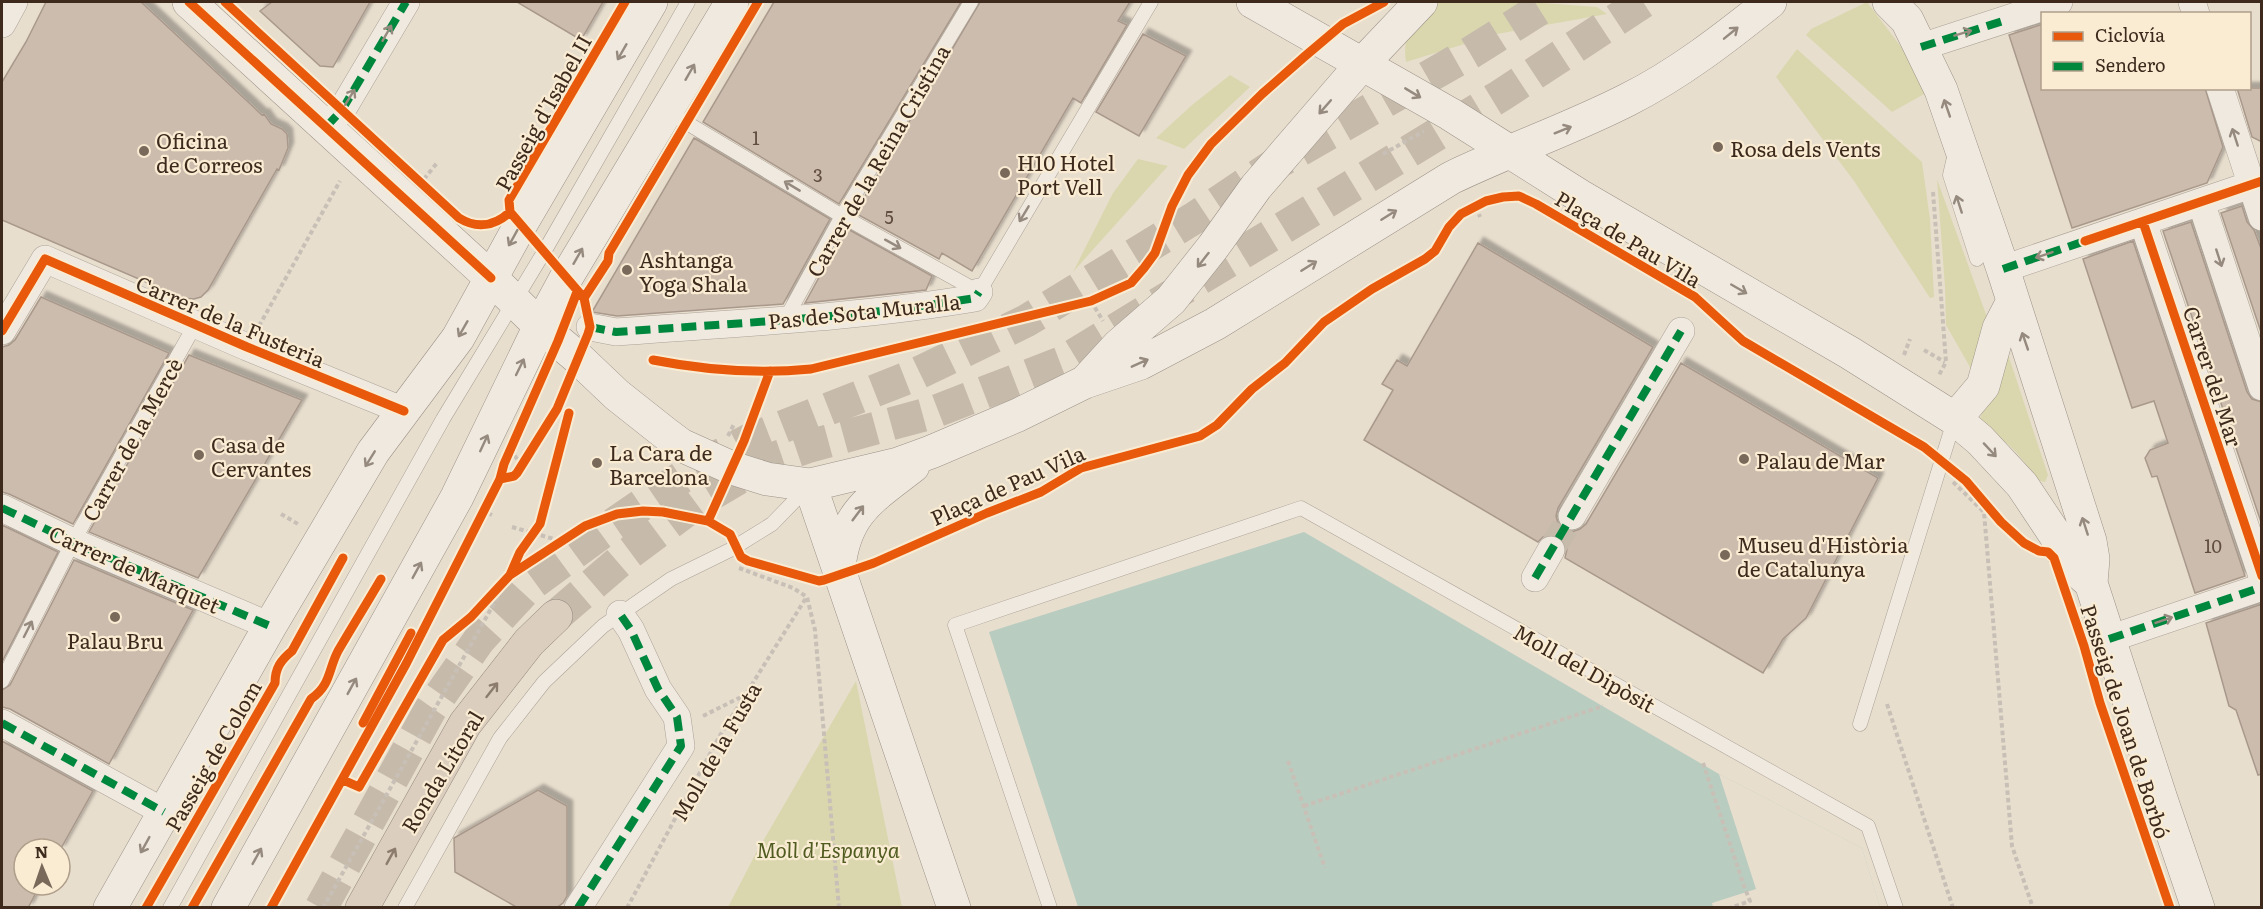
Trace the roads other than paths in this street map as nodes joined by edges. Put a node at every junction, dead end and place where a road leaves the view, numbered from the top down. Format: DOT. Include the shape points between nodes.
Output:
graph roads {
  1 [pos="14,2"];
  2 [pos="189,2"];
  3 [pos="406,2"];
  4 [pos="651,2"];
  5 [pos="688,2"];
  6 [pos="732,2"];
  7 [pos="971,2"];
  8 [pos="1151,2"];
  9 [pos="1253,2"];
  10 [pos="1421,2"];
  11 [pos="1770,2"];
  12 [pos="1889,2"];
  13 [pos="2059,2"];
  14 [pos="2,24"];
  15 [pos="1921,47"];
  16 [pos="1363,63"];
  17 [pos="2221,90"];
  18 [pos="668,111"];
  19 [pos="326,127"];
  20 [pos="1508,152"];
  21 [pos="2256,183"];
  22 [pos="2200,202"];
  23 [pos="842,216"];
  24 [pos="2262,217"];
  25 [pos="2143,222"];
  26 [pos="1990,264"];
  27 [pos="491,278"];
  28 [pos="979,292"];
  29 [pos="514,302"];
  30 [pos="2012,303"];
  31 [pos="785,320"];
  32 [pos="195,325"];
  33 [pos="540,326"];
  34 [pos="590,327"];
  35 [pos="2,330"];
  36 [pos="1682,331"];
  37 [pos="1085,382"];
  38 [pos="2262,387"];
  39 [pos="1932,389"];
  40 [pos="404,411"];
  41 [pos="1955,419"];
  42 [pos="931,452"];
  43 [pos="810,485"];
  44 [pos="2,508"];
  45 [pos="1572,516"];
  46 [pos="73,542"];
  47 [pos="1551,550"];
  48 [pos="839,567"];
  49 [pos="2262,576"];
  50 [pos="1535,578"];
  51 [pos="2091,583"];
  52 [pos="2262,587"];
  53 [pos="620,614"];
  54 [pos="555,616"];
  55 [pos="270,626"];
  56 [pos="2109,639"];
  57 [pos="2,681"];
  58 [pos="2,723"];
  59 [pos="1860,724"];
  60 [pos="164,813"];
  61 [pos="110,908"];
  62 [pos="170,908"];
  63 [pos="228,908"];
  64 [pos="362,908"];
  65 [pos="405,908"];
  66 [pos="578,908"];
  67 [pos="954,908"];
  68 [pos="1050,908"];
  69 [pos="1896,908"];
  70 [pos="2198,908"];
  1 -- 14 [label="street"];
  2 -- 19 [label="main road"];
  19 -- 3 [label="street, one-way" via="342,110"];
  4 -- 27 [label="main road, Passeig d'Isabel II, one-way"];
  5 -- 29 [label="lane"];
  18 -- 6 [label="main road, one-way"];
  7 -- 23 [label="lane, Carrer de la Reina Cristina"];
  8 -- 28 [label="lane, Pas de Sota Muralla, one-way"];
  9 -- 16 [label="main road, Plaça de Pau Vila"];
  10 -- 16 [label="main road"];
  20 -- 11 [label="main road, one-way" via="1639,94 1701,56"];
  12 -- 15 [label="main road" via="1907,20"];
  15 -- 13 [label="street, one-way"];
  26 -- 15 [label="main road, one-way" via="1959,141"];
  16 -- 20 [label="main road, Plaça de Pau Vila, one-way"];
  16 -- 37 [label="main road, one-way" via="1256,187 1171,300 1119,345"];
  21 -- 17 [label="street, one-way"];
  23 -- 18 [label="lane, one-way"];
  33 -- 18 [label="main road, one-way" via="580,252"];
  19 -- 27 [label="main road"];
  37 -- 20 [label="main road, one-way" via="1141,363 1215,324 1451,178"];
  20 -- 39 [label="main road, Plaça de Pau Vila, one-way"];
  21 -- 22 [label="street"];
  21 -- 24 [label="street"];
  22 -- 25 [label="street"];
  22 -- 38 [label="street, one-way"];
  23 -- 28 [label="lane, one-way"];
  23 -- 31 [label="lane, Carrer de la Reina Cristina"];
  25 -- 26 [label="street, one-way"];
  25 -- 49 [label="street, Carrer del Mar"];
  26 -- 30 [label="main road"];
  27 -- 29 [label="main road"];
  27 -- 40 [label="main road, Passeig de Colom, one-way" via="458,338"];
  28 -- 31 [label="street, Pas de Sota Muralla" via="975,298 920,307"];
  29 -- 33 [label="main road"];
  29 -- 62 [label="lane, Passeig de Colom" via="443,419"];
  30 -- 41 [label="main road" via="1999,328 1983,386"];
  51 -- 30 [label="main road, Passeig de Joan de Borbó, one-way" via="2090,541"];
  31 -- 34 [label="street, Pas de Sota Muralla" via="616,332"];
  32 -- 35 [label="street, Carrer de la Fusteria" via="45,259"];
  32 -- 40 [label="street, Carrer de la Fusteria"];
  32 -- 46 [label="lane, Carrer de la Mercè"];
  33 -- 43 [label="main road" via="617,395 681,445 767,479"];
  63 -- 33 [label="main road, one-way" via="458,497"];
  36 -- 45 [label="street"];
  37 -- 42 [label="main road"];
  39 -- 41 [label="main road, Passeig de Joan de Borbó"];
  40 -- 55 [label="main road, Passeig de Colom, one-way" via="373,452"];
  41 -- 51 [label="main road, Passeig de Joan de Borbó, one-way" via="2022,484 2061,550"];
  41 -- 59 [label="lane"];
  42 -- 43 [label="main road" via="888,467"];
  48 -- 42 [label="main road, one-way" via="841,550 858,512"];
  43 -- 48 [label="main road"];
  43 -- 53 [label="lane" via="772,524 671,579"];
  44 -- 46 [label="street, Carrer de Marquet"];
  46 -- 55 [label="street, Carrer de Marquet"];
  57 -- 46 [label="lane, Carrer de la Mercè, one-way"];
  47 -- 50 [label="street"];
  48 -- 67 [label="main road"];
  51 -- 56 [label="main road, Passeig de Joan de Borbó"];
  56 -- 52 [label="street, one-way"];
  53 -- 65 [label="lane" via="544,682 500,738"];
  53 -- 66 [label="street" via="658,689 677,717 681,746"];
  64 -- 54 [label="highway, Ronda Litoral, one-way" via="465,724 529,642"];
  55 -- 60 [label="main road, Passeig de Colom"];
  56 -- 70 [label="main road, Passeig de Joan de Borbó"];
  58 -- 60 [label="street"];
  60 -- 61 [label="main road, Passeig de Colom, one-way"];
  68 -- 69 [label="lane, Moll del Dipòsit" via="955,625 1301,508 1868,826"];
}
